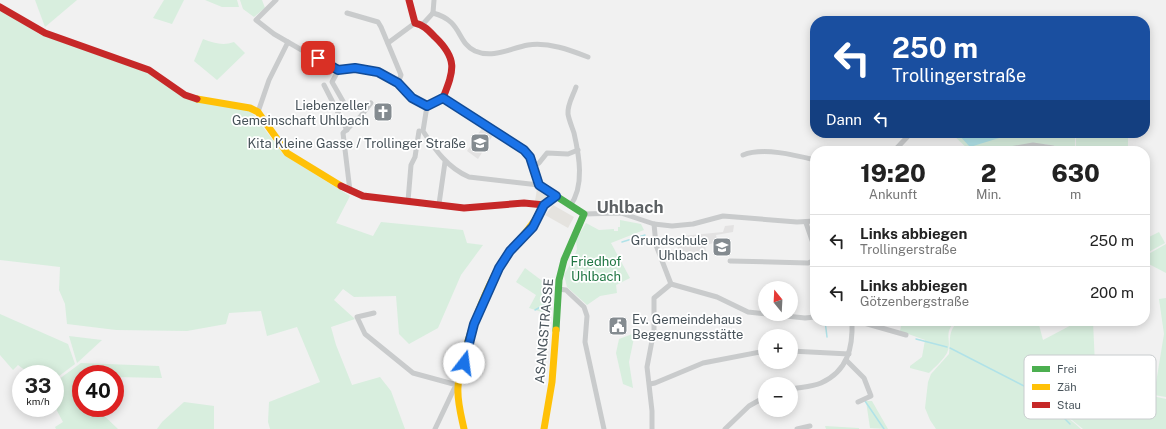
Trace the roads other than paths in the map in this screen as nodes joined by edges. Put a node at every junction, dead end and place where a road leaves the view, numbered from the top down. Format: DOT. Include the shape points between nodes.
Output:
graph roads {
  1 [pos="276,0"];
  2 [pos="409,0"];
  3 [pos="434,0"];
  4 [pos="0,7"];
  5 [pos="433,13"];
  6 [pos="347,14"];
  7 [pos="418,24"];
  8 [pos="288,42"];
  9 [pos="388,43"];
  10 [pos="588,57"];
  11 [pos="338,70"];
  12 [pos="398,83"];
  13 [pos="324,85"];
  14 [pos="576,88"];
  15 [pos="443,98"];
  16 [pos="344,103"];
  17 [pos="372,103"];
  18 [pos="427,106"];
  19 [pos="258,112"];
  20 [pos="347,130"];
  21 [pos="419,131"];
  22 [pos="906,138"];
  23 [pos="899,146"];
  24 [pos="1027,146"];
  25 [pos="1037,146"];
  26 [pos="578,150"];
  27 [pos="743,155"];
  28 [pos="810,159"];
  29 [pos="445,162"];
  30 [pos="533,167"];
  31 [pos="539,185"];
  32 [pos="350,191"];
  33 [pos="556,196"];
  34 [pos="408,201"];
  35 [pos="439,204"];
  36 [pos="544,205"];
  37 [pos="570,206"];
  38 [pos="584,214"];
  39 [pos="810,222"];
  40 [pos="806,223"];
  41 [pos="654,224"];
  42 [pos="810,235"];
  43 [pos="730,261"];
  44 [pos="810,262"];
  45 [pos="671,284"];
  46 [pos="558,289"];
  47 [pos="374,313"];
  48 [pos="810,318"];
  49 [pos="852,326"];
  50 [pos="874,326"];
  51 [pos="906,335"];
  52 [pos="798,351"];
  53 [pos="758,352"];
  54 [pos="849,354"];
  55 [pos="846,360"];
  56 [pos="650,384"];
  57 [pos="457,385"];
  58 [pos="798,388"];
  59 [pos="758,401"];
  60 [pos="858,402"];
  61 [pos="810,426"];
  62 [pos="435,429"];
  63 [pos="464,429"];
  64 [pos="544,429"];
  65 [pos="604,429"];
  66 [pos="652,429"];
  67 [pos="725,429"];
  68 [pos="797,429"];
  1 -- 8 [label="street" via="256,20"];
  2 -- 7 [label="street"];
  3 -- 5 [label="street"];
  4 -- 19 [label="street" via="45,33 149,70 185,95"];
  5 -- 7 [label="street"];
  5 -- 10 [label="street" via="450,20 464,41 474,50 490,54 529,45 552,46"];
  6 -- 9 [label="street" via="378,22"];
  7 -- 9 [label="street"];
  7 -- 15 [label="street" via="447,47 453,60 452,73"];
  8 -- 11 [label="street"];
  8 -- 19 [label="street" via="268,80"];
  9 -- 12 [label="street" via="401,75"];
  11 -- 12 [label="street" via="366,69 378,72"];
  11 -- 16 [label="street" via="332,82"];
  12 -- 18 [label="street" via="412,98"];
  13 -- 20 [label="street"];
  14 -- 26 [label="street" via="568,114"];
  15 -- 18 [label="street"];
  15 -- 30 [label="street" via="524,150 530,157"];
  17 -- 20 [label="street"];
  18 -- 29 [label="street" via="423,131"];
  19 -- 32 [label="street" via="287,153"];
  20 -- 32 [label="street" via="343,133"];
  21 -- 34 [label="street" via="415,157 411,165"];
  22 -- 23 [label="street"];
  24 -- 25 [label="street"];
  26 -- 30 [label="street" via="568,154 547,153"];
  26 -- 37 [label="street" via="578,193"];
  27 -- 28 [label="street" via="760,151"];
  29 -- 31 [label="street" via="469,178"];
  29 -- 35 [label="street"];
  30 -- 31 [label="street"];
  31 -- 33 [label="street"];
  32 -- 34 [label="street" via="363,196"];
  33 -- 36 [label="street"];
  33 -- 37 [label="street"];
  34 -- 35 [label="street"];
  35 -- 36 [label="street" via="464,208 513,202"];
  36 -- 57 [label="street" via="533,227 510,251 499,268 474,324"];
  37 -- 38 [label="street"];
  38 -- 41 [label="street" via="621,213"];
  38 -- 46 [label="street, ASANGSTRASSE" via="564,260"];
  39 -- 40 [label="street"];
  40 -- 41 [label="street" via="723,216 683,226"];
  40 -- 42 [label="street"];
  41 -- 45 [label="street" via="656,245"];
  43 -- 44 [label="street"];
  45 -- 48 [label="street" via="717,297 748,312"];
  45 -- 56 [label="street" via="654,298 654,330 647,367"];
  46 -- 64 [label="street, ASANGSTRASSE" via="552,382"];
  46 -- 65 [label="street" via="566,290 584,307 587,316 585,342"];
  47 -- 57 [label="street" via="358,317 365,334 413,374"];
  49 -- 54 [label="street"];
  50 -- 51 [label="street"];
  52 -- 54 [label="street"];
  53 -- 56 [label="street" via="703,363"];
  54 -- 55 [label="street"];
  55 -- 58 [label="street" via="838,371 821,383"];
  55 -- 60 [label="street" via="864,378 871,396"];
  56 -- 66 [label="street"];
  57 -- 62 [label="street"];
  57 -- 63 [label="street"];
  59 -- 67 [label="street" via="745,409"];
  61 -- 68 [label="street"];
}
